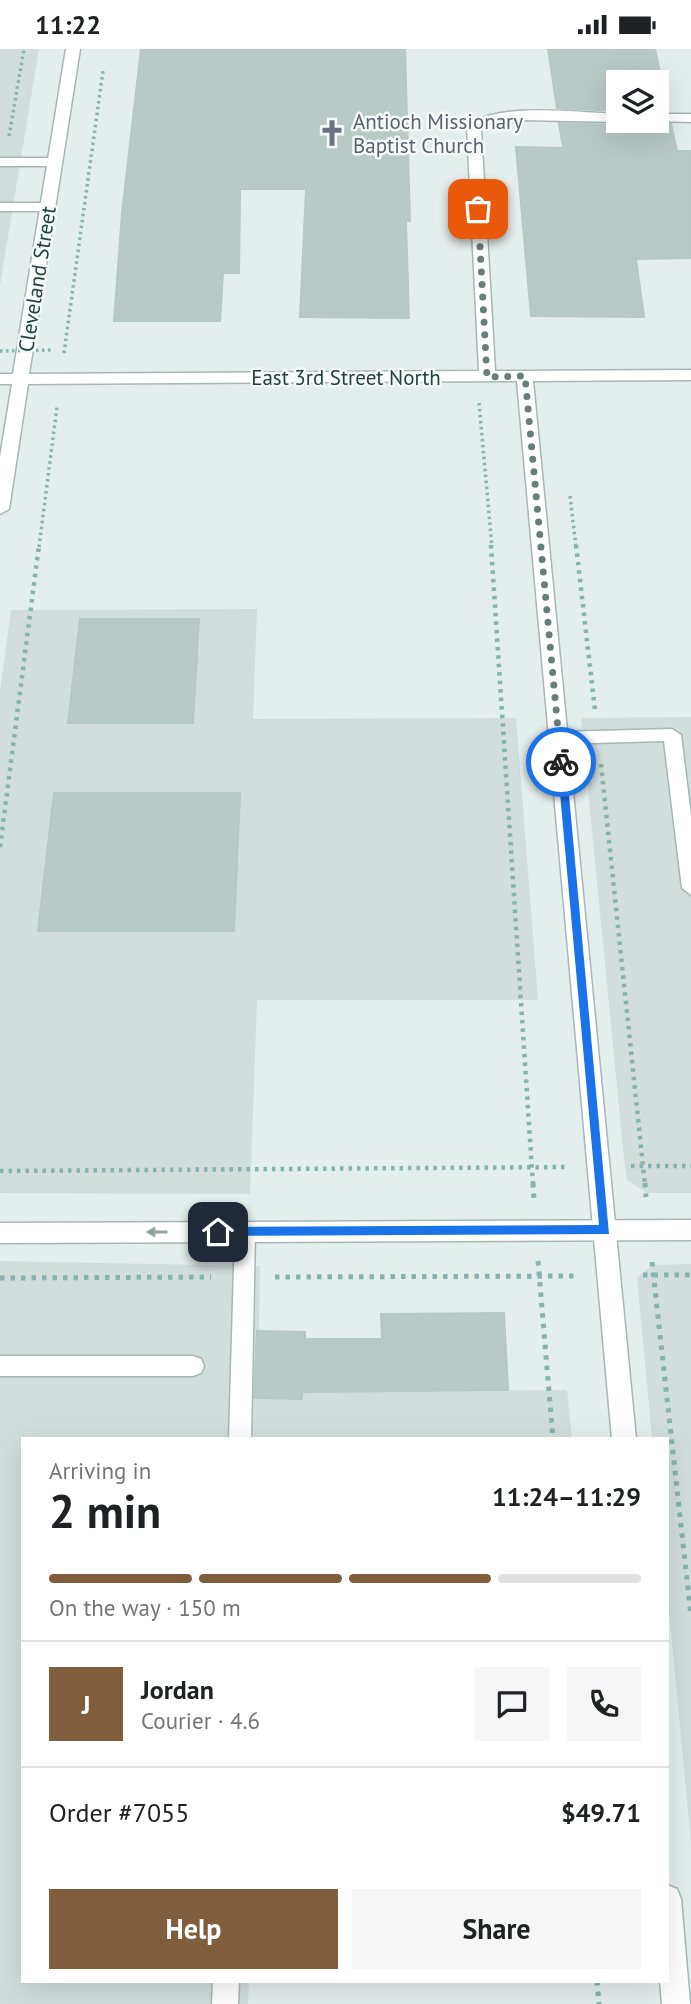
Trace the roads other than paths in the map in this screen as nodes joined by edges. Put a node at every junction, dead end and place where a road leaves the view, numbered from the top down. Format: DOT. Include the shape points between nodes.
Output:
graph roads {
  1 [pos="73,49"];
  2 [pos="606,118"];
  3 [pos="669,118"];
  4 [pos="691,118"];
  5 [pos="2,162"];
  6 [pos="55,162"];
  7 [pos="0,207"];
  8 [pos="48,207"];
  9 [pos="691,375"];
  10 [pos="525,376"];
  11 [pos="487,377"];
  12 [pos="0,379"];
  13 [pos="22,379"];
  14 [pos="0,509"];
  15 [pos="558,738"];
  16 [pos="691,888"];
  17 [pos="691,1230"];
  18 [pos="605,1231"];
  19 [pos="245,1232"];
  20 [pos="0,1233"];
  21 [pos="0,1366"];
  22 [pos="193,1366"];
  23 [pos="240,1437"];
  24 [pos="624,1437"];
  25 [pos="669,1922"];
  26 [pos="226,1983"];
  27 [pos="225,2004"];
  28 [pos="676,2004"];
  1 -- 6 [label="street, Cleveland Street"];
  2 -- 11 [label="street" via="503,117 474,127"];
  3 -- 4 [label="street"];
  5 -- 6 [label="lane"];
  6 -- 8 [label="street, Cleveland Street"];
  7 -- 8 [label="lane"];
  8 -- 13 [label="street, Cleveland Street"];
  9 -- 10 [label="street, East 3rd Street North"];
  10 -- 11 [label="street, East 3rd Street North"];
  10 -- 15 [label="street"];
  11 -- 13 [label="street, East 3rd Street North"];
  12 -- 13 [label="street, East 3rd Street North"];
  13 -- 14 [label="street, Cleveland Street"];
  15 -- 16 [label="lane" via="673,735"];
  15 -- 18 [label="street"];
  17 -- 18 [label="street"];
  18 -- 19 [label="street"];
  18 -- 24 [label="street"];
  19 -- 20 [label="street, one-way"];
  19 -- 23 [label="lane"];
  21 -- 22 [label="lane"];
  25 -- 28 [label="street"];
  26 -- 27 [label="lane"];
}
